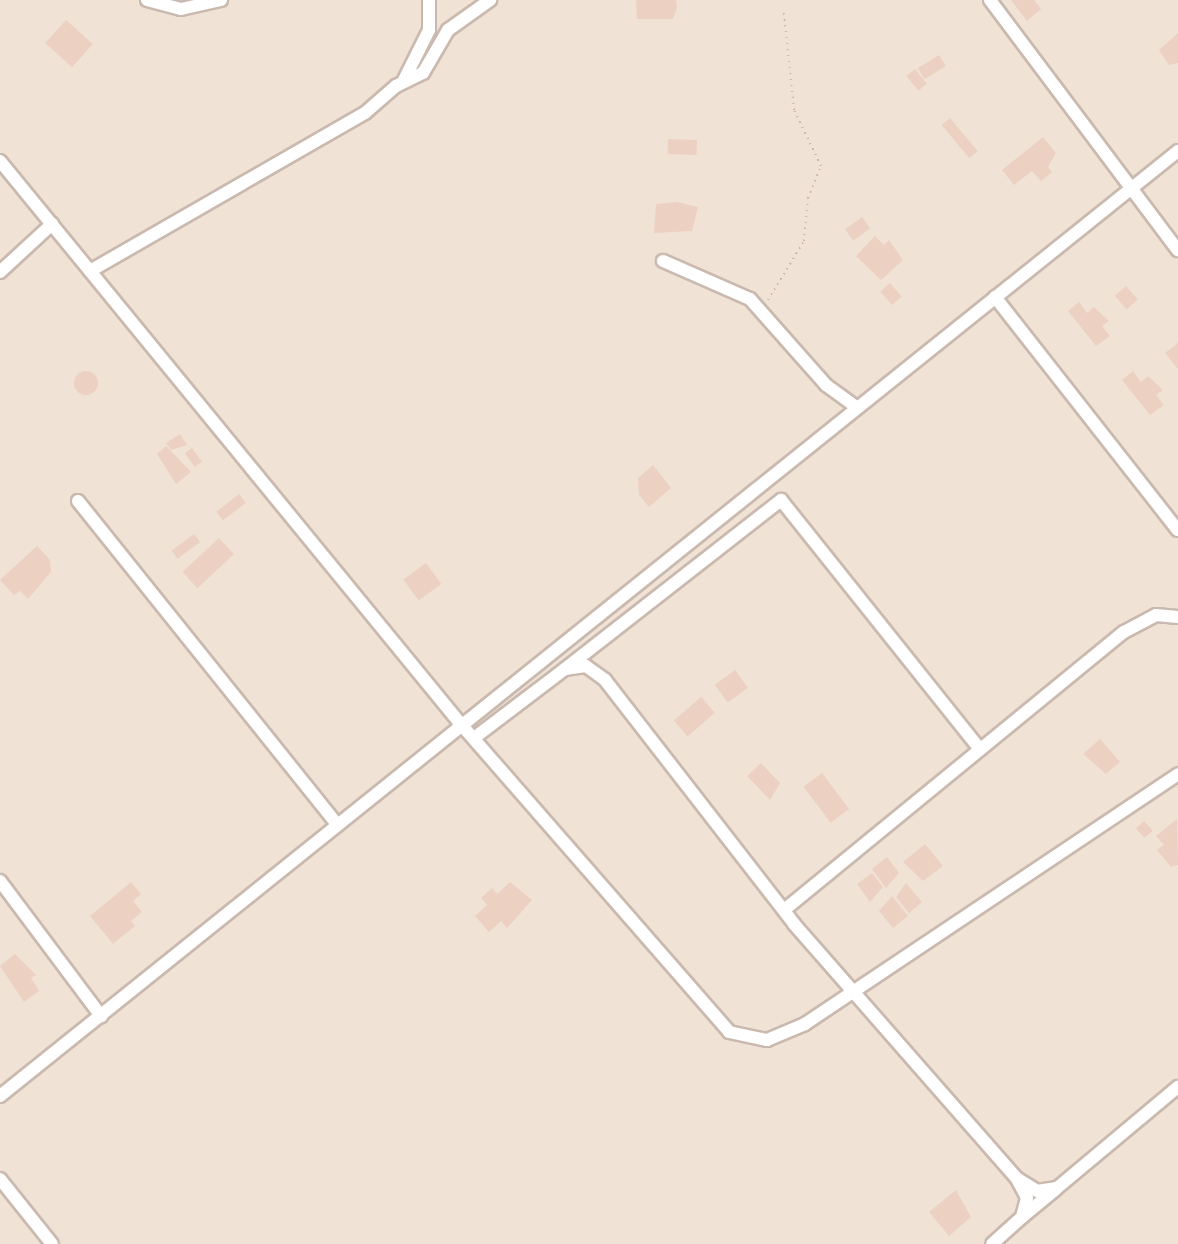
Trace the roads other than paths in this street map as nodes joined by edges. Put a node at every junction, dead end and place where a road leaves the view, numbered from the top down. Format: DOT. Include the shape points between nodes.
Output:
graph roads {
  1 [pos="147,0"];
  2 [pos="222,0"];
  3 [pos="429,0"];
  4 [pos="490,0"];
  5 [pos="990,0"];
  6 [pos="403,82"];
  7 [pos="1178,151"];
  8 [pos="0,161"];
  9 [pos="1130,190"];
  10 [pos="52,224"];
  11 [pos="1178,250"];
  12 [pos="663,261"];
  13 [pos="90,271"];
  14 [pos="0,272"];
  15 [pos="995,297"];
  16 [pos="856,407"];
  17 [pos="78,501"];
  18 [pos="1178,530"];
  19 [pos="1178,617"];
  20 [pos="565,669"];
  21 [pos="459,722"];
  22 [pos="474,738"];
  23 [pos="980,748"];
  24 [pos="1178,774"];
  25 [pos="337,824"];
  26 [pos="0,881"];
  27 [pos="784,910"];
  28 [pos="857,990"];
  29 [pos="101,1016"];
  30 [pos="1178,1087"];
  31 [pos="0,1096"];
  32 [pos="0,1179"];
  33 [pos="1017,1179"];
  34 [pos="1057,1188"];
  35 [pos="1022,1217"];
  36 [pos="52,1244"];
  37 [pos="992,1244"];
  1 -- 2 [label="street" via="181,9"];
  3 -- 6 [label="street" via="429,30"];
  4 -- 6 [label="street" via="448,30 423,73"];
  5 -- 9 [label="street"];
  6 -- 13 [label="street" via="356,120"];
  7 -- 9 [label="street"];
  8 -- 10 [label="street"];
  9 -- 11 [label="street"];
  9 -- 15 [label="street"];
  10 -- 13 [label="street"];
  10 -- 14 [label="street"];
  12 -- 16 [label="street" via="732,287 764,312 832,390"];
  13 -- 21 [label="street"];
  15 -- 16 [label="street"];
  15 -- 18 [label="street"];
  16 -- 21 [label="street" via="587,627"];
  17 -- 25 [label="street"];
  19 -- 23 [label="street" via="1156,615 1124,632"];
  20 -- 22 [label="street"];
  20 -- 23 [label="street" via="781,500"];
  20 -- 27 [label="street" via="586,666 605,680"];
  21 -- 22 [label="street"];
  21 -- 25 [label="street"];
  22 -- 28 [label="street" via="729,1032 767,1040 805,1024"];
  23 -- 27 [label="street"];
  24 -- 28 [label="street"];
  25 -- 29 [label="street"];
  26 -- 29 [label="street"];
  27 -- 28 [label="street"];
  28 -- 33 [label="street"];
  29 -- 31 [label="street"];
  30 -- 34 [label="street"];
  32 -- 36 [label="street"];
  33 -- 34 [label="street" via="1037,1191"];
  33 -- 35 [label="street" via="1027,1198"];
  34 -- 35 [label="street"];
  35 -- 37 [label="street"];
}
